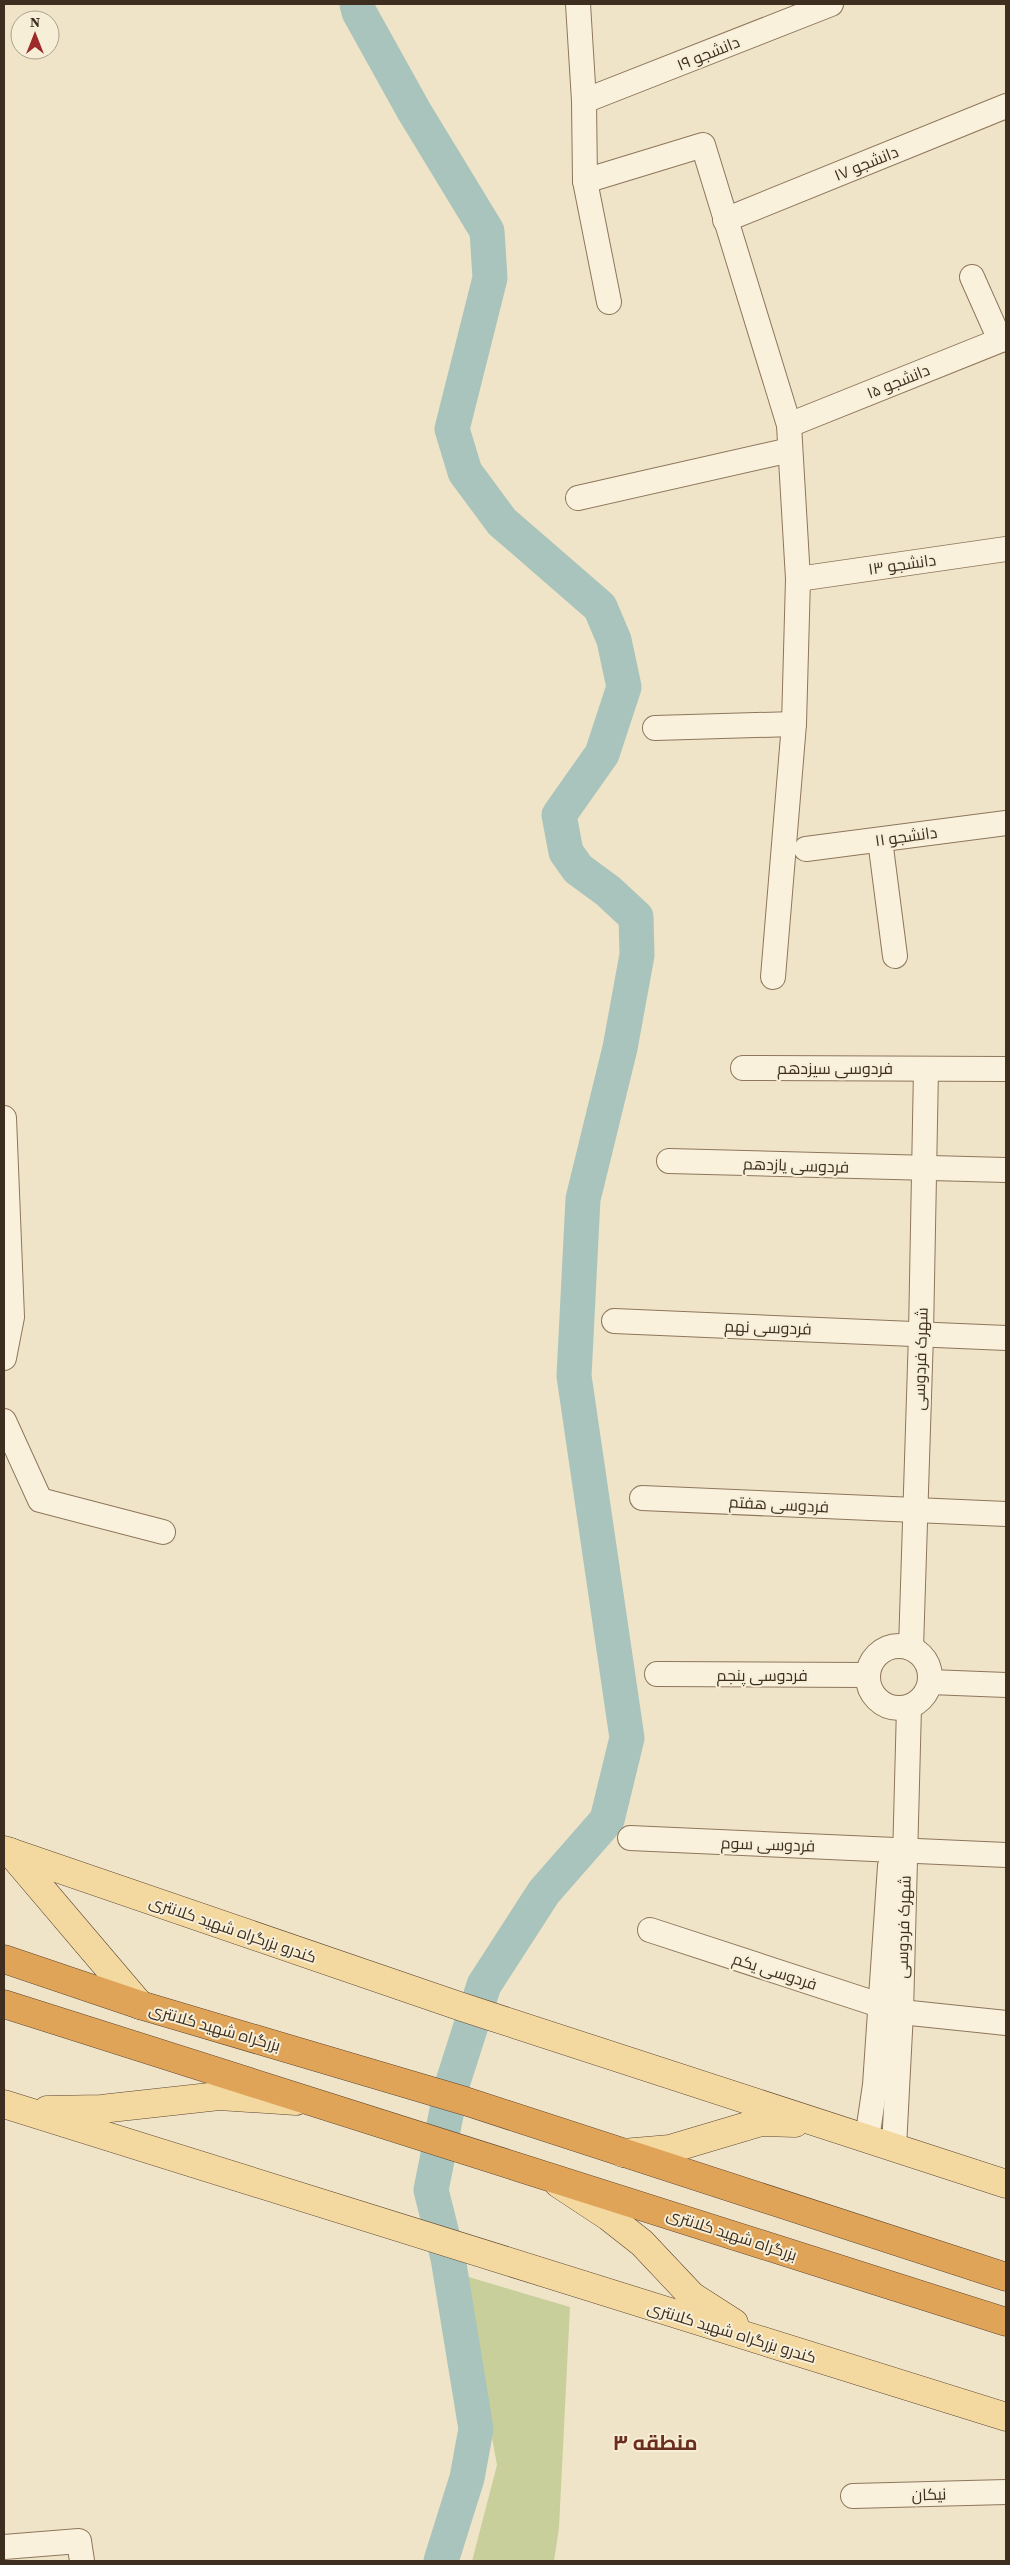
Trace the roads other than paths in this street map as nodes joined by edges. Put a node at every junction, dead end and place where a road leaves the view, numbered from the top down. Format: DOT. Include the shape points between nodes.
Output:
graph roads {
  1 [pos="578,4"];
  2 [pos="831,4"];
  3 [pos="584,101"];
  4 [pos="1006,106"];
  5 [pos="586,182"];
  6 [pos="725,220"];
  7 [pos="972,277"];
  8 [pos="609,302"];
  9 [pos="1003,339"];
  10 [pos="789,425"];
  11 [pos="790,450"];
  12 [pos="578,498"];
  13 [pos="1006,549"];
  14 [pos="798,579"];
  15 [pos="794,724"];
  16 [pos="654,728"];
  17 [pos="1006,822"];
  18 [pos="880,840"];
  19 [pos="806,849"];
  20 [pos="895,956"];
  21 [pos="773,977"];
  22 [pos="743,1068"];
  23 [pos="920,1069"];
  24 [pos="1006,1069"];
  25 [pos="4,1118"];
  26 [pos="669,1161"];
  27 [pos="919,1168"];
  28 [pos="1006,1170"];
  29 [pos="8,1316"];
  30 [pos="614,1321"];
  31 [pos="916,1334"];
  32 [pos="1006,1338"];
  33 [pos="4,1358"];
  34 [pos="4,1421"];
  35 [pos="642,1498"];
  36 [pos="910,1510"];
  37 [pos="1006,1514"];
  38 [pos="163,1532"];
  39 [pos="906,1647"];
  40 [pos="657,1674"];
  41 [pos="868,1676"];
  42 [pos="930,1682"];
  43 [pos="1006,1685"];
  44 [pos="902,1707"];
  45 [pos="630,1838"];
  46 [pos="898,1849"];
  47 [pos="7,1851"];
  48 [pos="1006,1855"];
  49 [pos="650,1930"];
  50 [pos="4,1959"];
  51 [pos="4,2004"];
  52 [pos="140,2005"];
  53 [pos="890,2009"];
  54 [pos="972,2020"];
  55 [pos="1006,2023"];
  56 [pos="1006,2034"];
  57 [pos="316,2103"];
  58 [pos="15,2108"];
  59 [pos="824,2124"];
  60 [pos="868,2139"];
  61 [pos="894,2147"];
  62 [pos="623,2152"];
  63 [pos="543,2174"];
  64 [pos="1006,2184"];
  65 [pos="1006,2277"];
  66 [pos="1006,2322"];
  67 [pos="760,2341"];
  68 [pos="1006,2417"];
  69 [pos="1006,2492"];
  70 [pos="853,2496"];
  71 [pos="4,2547"];
  72 [pos="82,2561"];
  1 -- 3 [label="street"];
  2 -- 3 [label="street, دانشجو ۱۹"];
  3 -- 5 [label="street"];
  4 -- 6 [label="street, دانشجو ۱۷"];
  5 -- 6 [label="street" via="703,146"];
  5 -- 8 [label="street"];
  6 -- 10 [label="street"];
  7 -- 9 [label="street"];
  9 -- 10 [label="street, دانشجو ۱۵"];
  10 -- 11 [label="street"];
  11 -- 12 [label="street"];
  11 -- 14 [label="street"];
  13 -- 14 [label="street, دانشجو ۱۳"];
  14 -- 15 [label="street"];
  15 -- 16 [label="street"];
  15 -- 21 [label="street"];
  17 -- 18 [label="street, دانشجو ۱۱"];
  18 -- 19 [label="street, دانشجو ۱۱"];
  18 -- 20 [label="street"];
  22 -- 23 [label="street, فردوسی سیزدهم"];
  23 -- 24 [label="street, فردوسی سیزدهم"];
  23 -- 27 [label="street, شهرک فردوسی"];
  25 -- 29 [label="street"];
  26 -- 27 [label="street, فردوسی یازدهم"];
  27 -- 28 [label="street, فردوسی یازدهم"];
  27 -- 31 [label="street, شهرک فردوسی"];
  29 -- 33 [label="street"];
  30 -- 31 [label="street, فردوسی نهم"];
  31 -- 32 [label="street, فردوسی نهم"];
  31 -- 36 [label="street, شهرک فردوسی"];
  34 -- 38 [label="street" via="40,1500"];
  35 -- 36 [label="street, فردوسی هفتم"];
  36 -- 37 [label="street, فردوسی هفتم"];
  36 -- 39 [label="street, شهرک فردوسی"];
  39 -- 41 [label="street" via="883,1650 875,1657"];
  39 -- 42 [label="street" via="918,1652 928,1666"];
  40 -- 41 [label="street, فردوسی پنجم"];
  41 -- 44 [label="street" via="874,1695 880,1702"];
  42 -- 43 [label="street"];
  42 -- 44 [label="street" via="924,1697"];
  44 -- 46 [label="street, شهرک فردوسی"];
  45 -- 46 [label="street, فردوسی سوم"];
  46 -- 48 [label="street, فردوسی سوم"];
  46 -- 53 [label="street, شهرک فردوسی"];
  47 -- 52 [label="main road"];
  47 -- 59 [label="main road, کندرو بزرگراه شهید کلانتری" via="462,2007"];
  49 -- 53 [label="street, فردوسی یکم"];
  50 -- 52 [label="highway, بزرگراه شهید کلانتری"];
  51 -- 57 [label="highway"];
  52 -- 62 [label="highway, بزرگراه شهید کلانتری" via="465,2101"];
  53 -- 54 [label="street, فردوسی یکم"];
  53 -- 60 [label="street, شهرک فردوسی"];
  53 -- 61 [label="street, شهرک فردوسی"];
  54 -- 55 [label="street"];
  54 -- 56 [label="street"];
  57 -- 58 [label="main road" via="219,2096 101,2109"];
  57 -- 63 [label="highway, بزرگراه شهید کلانتری"];
  58 -- 67 [label="main road, کندرو بزرگراه شهید کلانتری"];
  59 -- 60 [label="main road"];
  59 -- 62 [label="main road" via="761,2122 670,2149"];
  60 -- 61 [label="main road"];
  61 -- 64 [label="main road"];
  62 -- 65 [label="highway"];
  63 -- 66 [label="highway, بزرگراه شهید کلانتری"];
  63 -- 67 [label="main road" via="609,2217 642,2243 692,2296"];
  67 -- 68 [label="main road, کندرو بزرگراه شهید کلانتری"];
  69 -- 70 [label="street, نیکان"];
  71 -- 72 [label="street" via="79,2541"];
}
